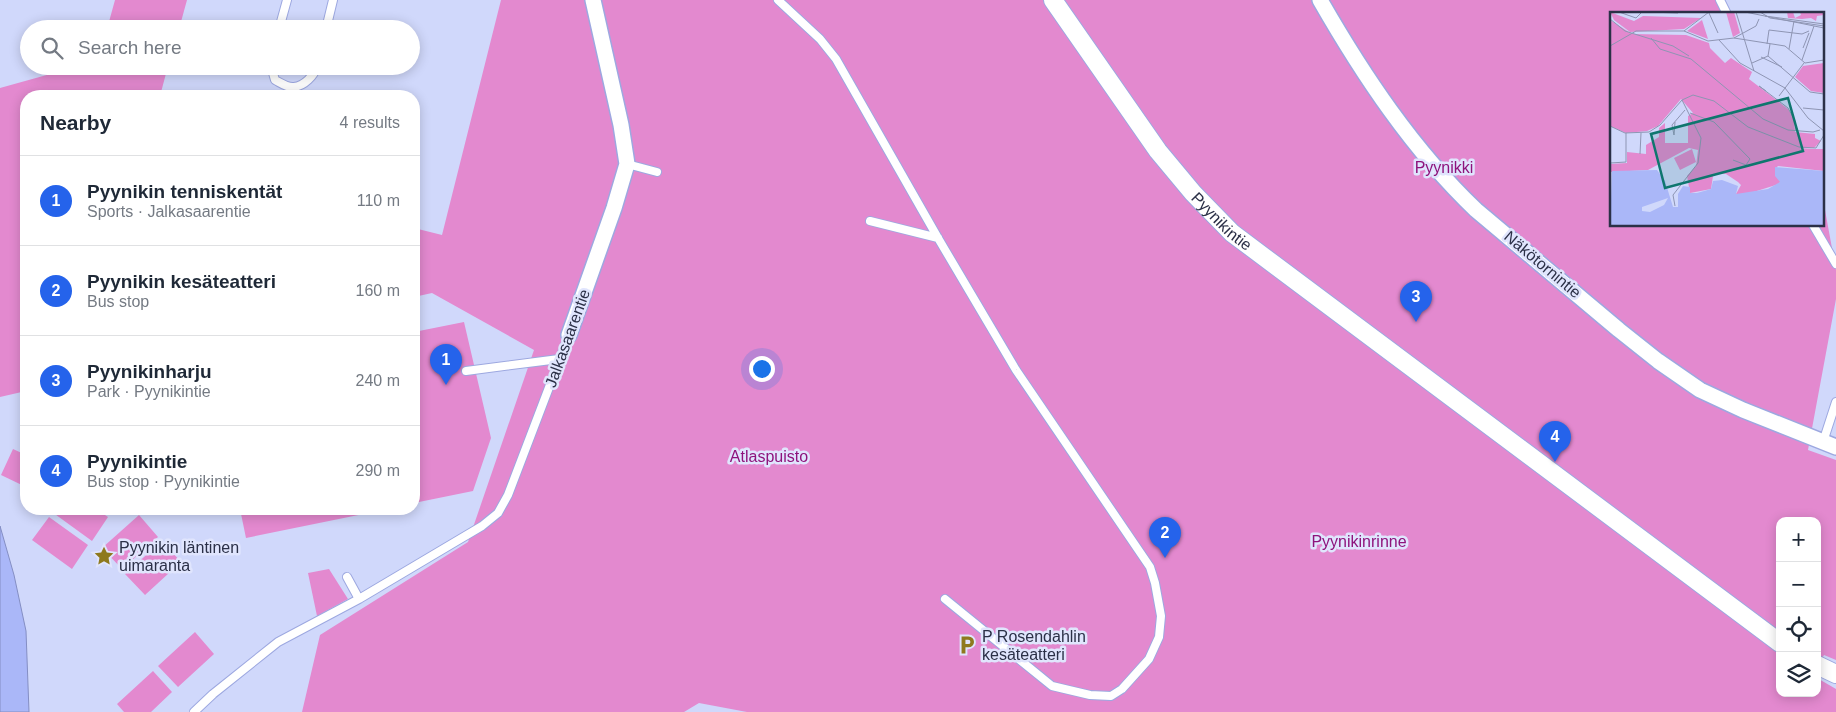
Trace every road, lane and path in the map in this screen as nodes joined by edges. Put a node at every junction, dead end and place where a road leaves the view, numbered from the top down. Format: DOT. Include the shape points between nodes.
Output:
graph roads {
  1 [pos="287,0"];
  2 [pos="334,0"];
  3 [pos="593,0"];
  4 [pos="778,0"];
  5 [pos="1053,0"];
  6 [pos="1320,0"];
  7 [pos="1720,0"];
  8 [pos="1726,12"];
  9 [pos="281,20"];
  10 [pos="328,20"];
  11 [pos="274,75"];
  12 [pos="312,75"];
  13 [pos="626,164"];
  14 [pos="657,172"];
  15 [pos="870,221"];
  16 [pos="1814,226"];
  17 [pos="938,238"];
  18 [pos="1836,264"];
  19 [pos="569,335"];
  20 [pos="559,360"];
  21 [pos="466,371"];
  22 [pos="1836,402"];
  23 [pos="1830,444"];
  24 [pos="346,577"];
  25 [pos="945,598"];
  26 [pos="360,599"];
  27 [pos="1776,640"];
  28 [pos="1821,667"];
  29 [pos="1836,674"];
  30 [pos="194,712"];
  1 -- 9 [label="lane"];
  2 -- 10 [label="lane"];
  3 -- 13 [label="street, Jalkasaarentie" via="621,124"];
  4 -- 17 [label="lane" via="820,39 836,59"];
  5 -- 27 [label="street, Pyynikintie" via="1158,151 1232,233"];
  6 -- 23 [label="street, Näkötornintie" via="1389,109 1454,189 1476,210 1658,361 1700,390"];
  7 -- 8 [label="lane"];
  11 -- 12 [label="lane" via="275,80 295,87"];
  13 -- 14 [label="lane"];
  13 -- 19 [label="street, Jalkasaarentie" via="614,208"];
  15 -- 17 [label="lane"];
  16 -- 18 [label="lane"];
  17 -- 25 [label="lane" via="1016,370 1150,567 1162,616 1159,637 1149,659 1122,689 1111,696 1090,695 1052,686"];
  19 -- 20 [label="lane, Jalkasaarentie"];
  20 -- 21 [label="lane"];
  20 -- 26 [label="lane, Jalkasaarentie" via="508,495 498,513 482,526"];
  22 -- 23 [label="lane"];
  24 -- 26 [label="lane"];
  26 -- 30 [label="lane, Jalkasaarentie" via="278,642"];
  28 -- 29 [label="street"];
}
